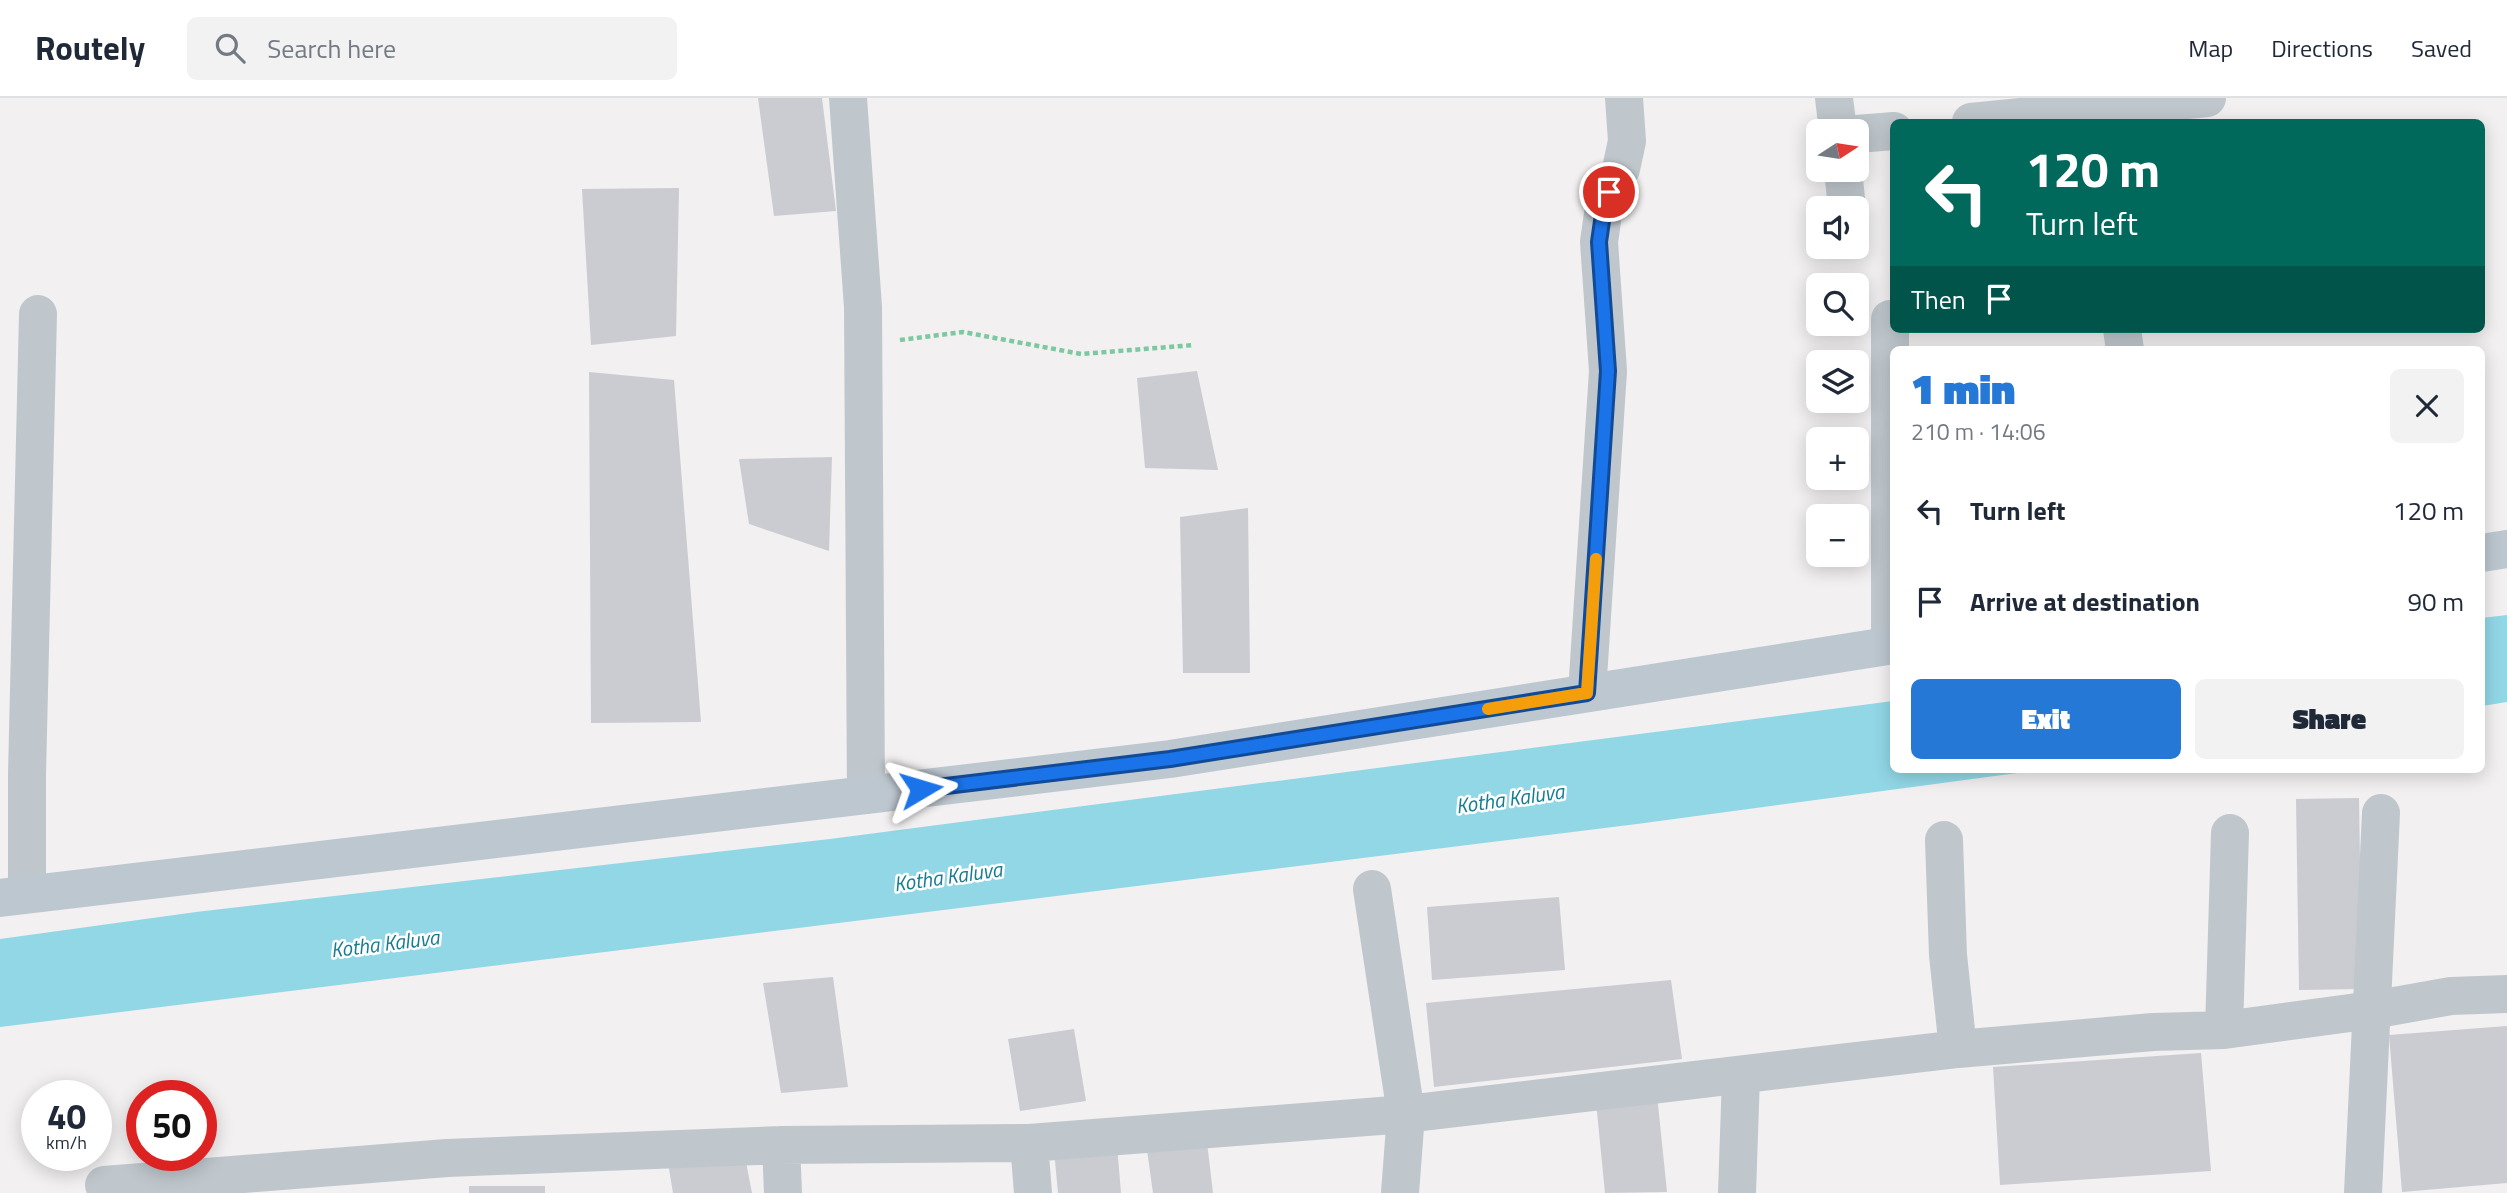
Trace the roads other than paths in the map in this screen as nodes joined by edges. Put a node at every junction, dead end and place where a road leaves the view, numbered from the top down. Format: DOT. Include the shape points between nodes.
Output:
graph roads {
  1 [pos="848,98"];
  2 [pos="1624,98"];
  3 [pos="1834,98"];
  4 [pos="2207,98"];
  5 [pos="2087,116"];
  6 [pos="1837,119"];
  7 [pos="2029,119"];
  8 [pos="1890,131"];
  9 [pos="1869,133"];
  10 [pos="38,314"];
  11 [pos="2507,548"];
  12 [pos="2485,552"];
  13 [pos="1890,645"];
  14 [pos="1587,693"];
  15 [pos="866,795"];
  16 [pos="2381,813"];
  17 [pos="2230,833"];
  18 [pos="1944,840"];
  19 [pos="1372,889"];
  20 [pos="13,896"];
  21 [pos="2507,994"];
  22 [pos="2372,1010"];
  23 [pos="2224,1030"];
  24 [pos="1958,1049"];
  25 [pos="1741,1076"];
  26 [pos="1406,1114"];
  27 [pos="1029,1143"];
  28 [pos="781,1145"];
  29 [pos="104,1185"];
  30 [pos="783,1193"];
  31 [pos="1033,1193"];
  32 [pos="1400,1193"];
  33 [pos="1737,1193"];
  34 [pos="2363,1193"];
  1 -- 15 [label="street" via="864,344"];
  2 -- 14 [label="street" via="1626,141 1599,242 1608,371"];
  3 -- 6 [label="street"];
  4 -- 5 [label="street"];
  5 -- 7 [label="street"];
  8 -- 9 [label="street"];
  10 -- 20 [label="street" via="27,774"];
  11 -- 12 [label="main road"];
  13 -- 14 [label="main road"];
  14 -- 15 [label="main road" via="1170,759"];
  15 -- 20 [label="main road"];
  16 -- 22 [label="street"];
  17 -- 23 [label="street"];
  18 -- 24 [label="street" via="1948,955"];
  19 -- 26 [label="street"];
  21 -- 22 [label="street" via="2451,996"];
  22 -- 23 [label="street"];
  22 -- 34 [label="street"];
  23 -- 24 [label="street"];
  24 -- 25 [label="street"];
  25 -- 26 [label="street"];
  25 -- 33 [label="street"];
  26 -- 27 [label="street"];
  26 -- 32 [label="street"];
  27 -- 28 [label="street"];
  27 -- 31 [label="street"];
  28 -- 29 [label="street" via="447,1158"];
  28 -- 30 [label="street"];
}
